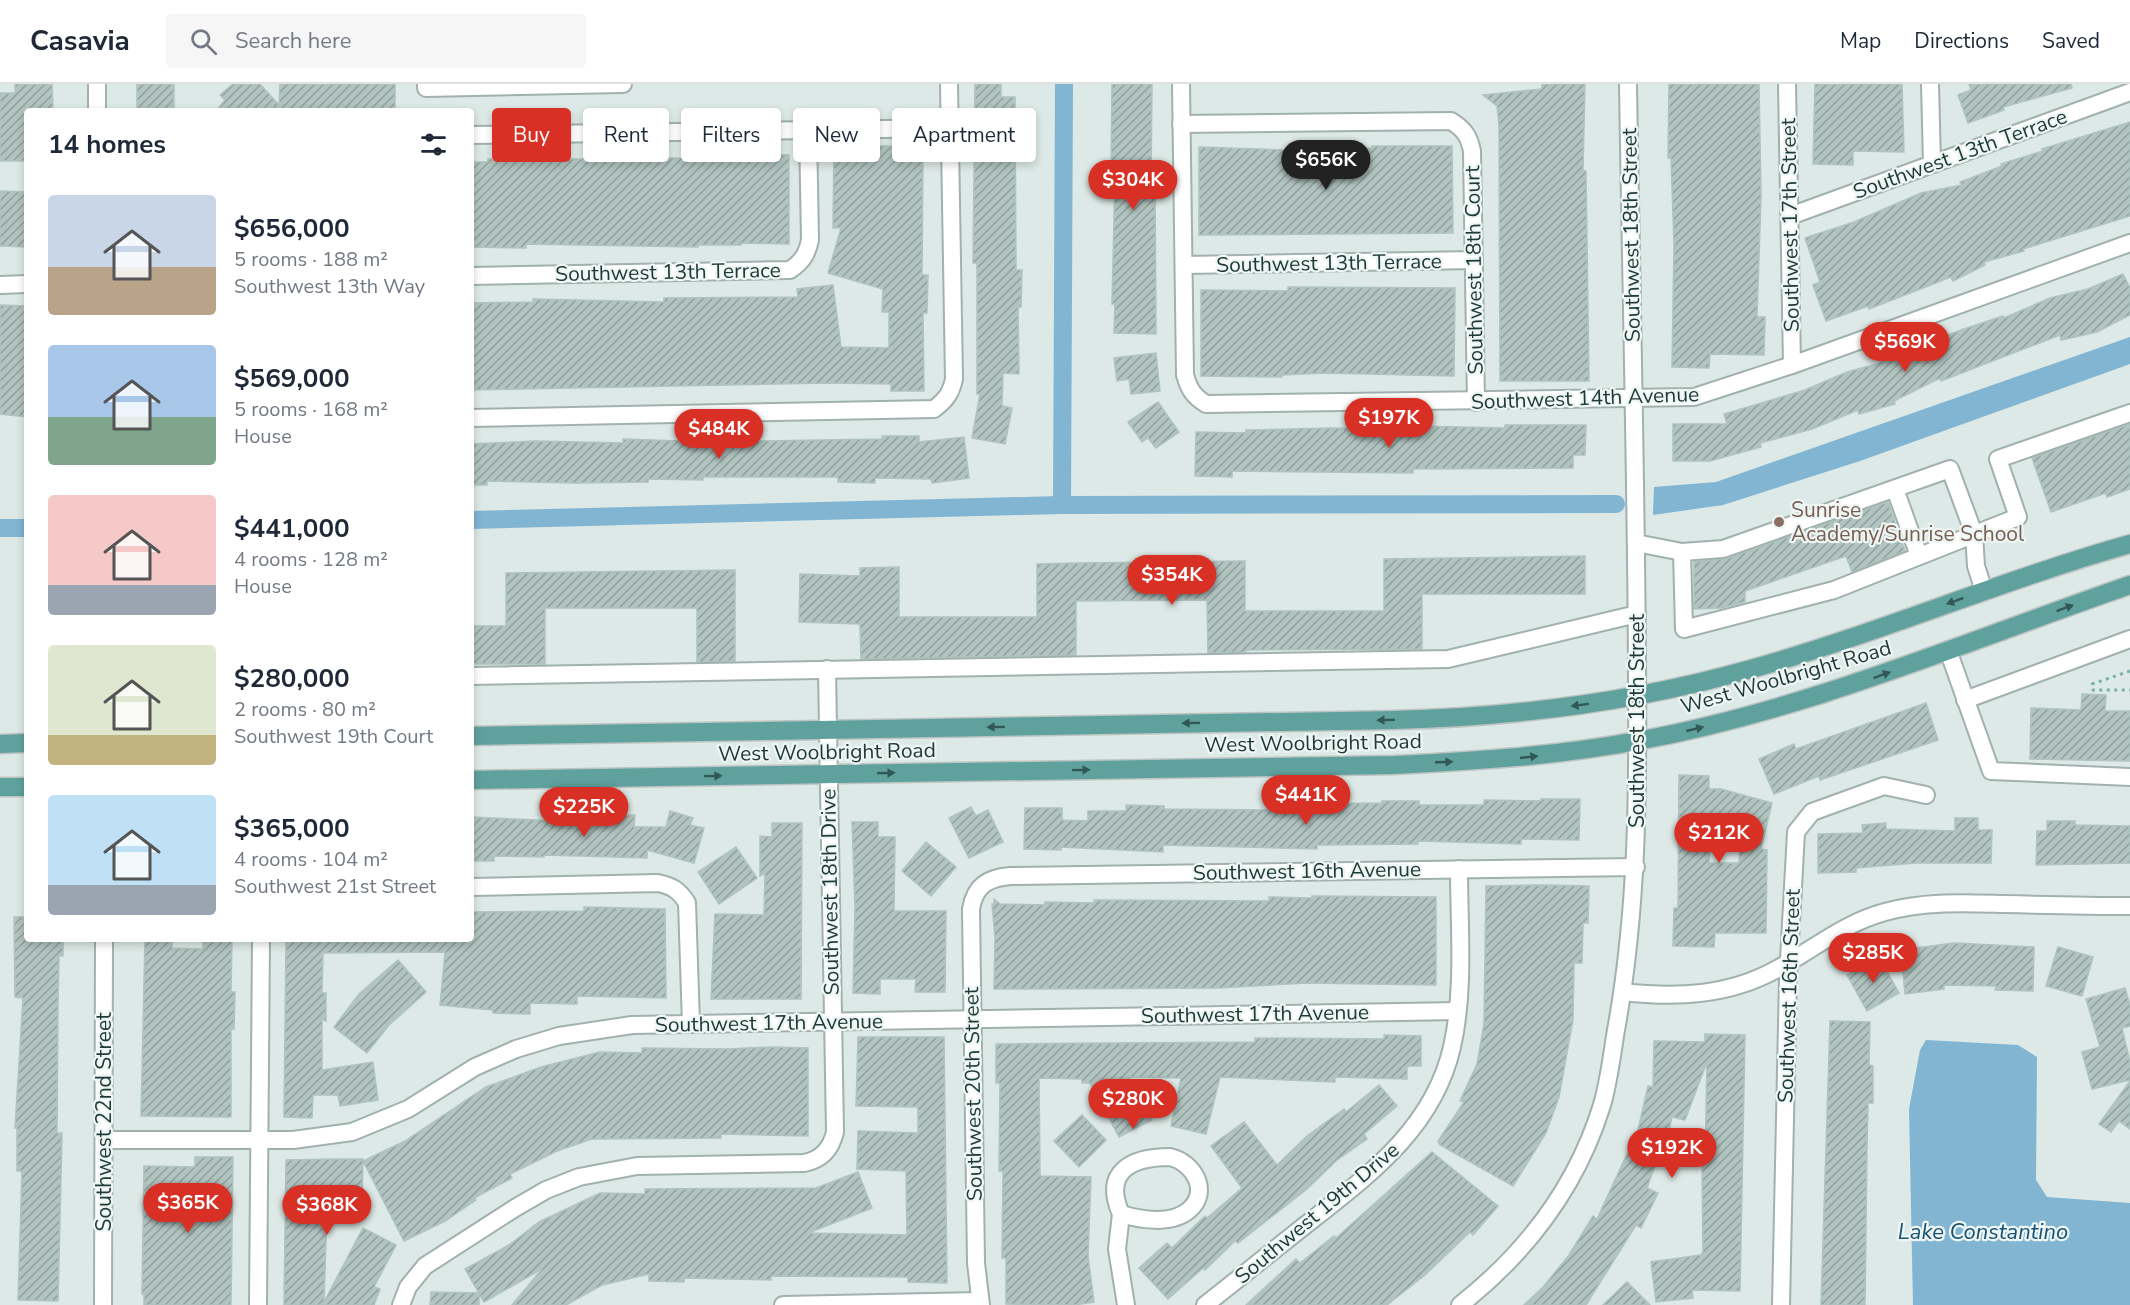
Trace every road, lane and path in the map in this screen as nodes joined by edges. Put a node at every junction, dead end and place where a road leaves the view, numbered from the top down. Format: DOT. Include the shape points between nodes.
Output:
graph roads {
  1 [pos="97,84"];
  2 [pos="426,84"];
  3 [pos="624,84"];
  4 [pos="949,84"];
  5 [pos="1180,84"];
  6 [pos="1628,84"];
  7 [pos="1787,84"];
  8 [pos="1930,84"];
  9 [pos="2130,93"];
  10 [pos="97,108"];
  11 [pos="950,108"];
  12 [pos="1181,124"];
  13 [pos="793,130"];
  14 [pos="474,135"];
  15 [pos="809,162"];
  16 [pos="951,162"];
  17 [pos="1932,164"];
  18 [pos="1790,216"];
  19 [pos="2130,243"];
  20 [pos="1474,260"];
  21 [pos="1184,265"];
  22 [pos="474,276"];
  23 [pos="24,284"];
  24 [pos="0,285"];
  25 [pos="1792,365"];
  26 [pos="1633,399"];
  27 [pos="1476,402"];
  28 [pos="2130,413"];
  29 [pos="474,418"];
  30 [pos="1895,489"];
  31 [pos="1974,534"];
  32 [pos="1636,543"];
  33 [pos="2130,544"];
  34 [pos="1682,552"];
  35 [pos="1919,556"];
  36 [pos="2130,585"];
  37 [pos="1984,591"];
  38 [pos="1637,614"];
  39 [pos="2130,639"];
  40 [pos="1948,650"];
  41 [pos="827,669"];
  42 [pos="2130,671"];
  43 [pos="474,675"];
  44 [pos="2130,690"];
  45 [pos="1637,696"];
  46 [pos="1965,700"];
  47 [pos="827,730"];
  48 [pos="474,736"];
  49 [pos="1637,741"];
  50 [pos="24,743"];
  51 [pos="0,744"];
  52 [pos="827,774"];
  53 [pos="2130,777"];
  54 [pos="474,780"];
  55 [pos="0,787"];
  56 [pos="24,787"];
  57 [pos="1926,795"];
  58 [pos="1636,867"];
  59 [pos="1459,869"];
  60 [pos="981,886"];
  61 [pos="474,887"];
  62 [pos="2130,906"];
  63 [pos="104,942"];
  64 [pos="261,942"];
  65 [pos="1789,962"];
  66 [pos="1623,992"];
  67 [pos="1457,1011"];
  68 [pos="971,1019"];
  69 [pos="833,1021"];
  70 [pos="691,1024"];
  71 [pos="104,1140"];
  72 [pos="258,1140"];
  73 [pos="1122,1214"];
  74 [pos="980,1303"];
  75 [pos="103,1305"];
  76 [pos="258,1305"];
  77 [pos="401,1305"];
  78 [pos="783,1305"];
  79 [pos="1126,1305"];
  80 [pos="1205,1305"];
  81 [pos="1460,1305"];
  82 [pos="1781,1305"];
  1 -- 10 [label="street"];
  2 -- 3 [label="street" via="426,88"];
  4 -- 11 [label="street"];
  5 -- 12 [label="street"];
  6 -- 26 [label="street, Southwest 18th Street"];
  7 -- 18 [label="street, Southwest 17th Street"];
  8 -- 17 [label="street"];
  9 -- 17 [label="street, Southwest 13th Terrace"];
  12 -- 20 [label="street, Southwest 18th Court" via="1451,121 1470,138"];
  12 -- 21 [label="street"];
  13 -- 14 [label="street"];
  15 -- 22 [label="street, Southwest 13th Terrace" via="808,252 790,270"];
  16 -- 29 [label="street" via="954,379 944,402 934,409"];
  17 -- 18 [label="street, Southwest 13th Terrace"];
  18 -- 25 [label="street, Southwest 17th Street"];
  19 -- 25 [label="street, Southwest 14th Avenue"];
  20 -- 21 [label="street, Southwest 13th Terrace"];
  20 -- 27 [label="street, Southwest 18th Court"];
  21 -- 27 [label="street, Southwest 14th Avenue" via="1185,375 1195,398 1206,404"];
  23 -- 24 [label="street"];
  25 -- 26 [label="street, Southwest 14th Avenue" via="1708,395"];
  26 -- 27 [label="street, Southwest 14th Avenue"];
  26 -- 32 [label="street, Southwest 18th Street"];
  28 -- 31 [label="street" via="1998,459 2018,517"];
  30 -- 31 [label="street" via="1950,470"];
  30 -- 34 [label="street" via="1723,549"];
  30 -- 35 [label="street"];
  31 -- 35 [label="street"];
  31 -- 37 [label="street" via="1976,566"];
  32 -- 34 [label="street"];
  32 -- 38 [label="street, Southwest 18th Street"];
  33 -- 37 [label="main road, West Woolbright Road"];
  34 -- 35 [label="street" via="1684,629 1834,590"];
  40 -- 36 [label="main road, West Woolbright Road, one-way"];
  37 -- 45 [label="main road, West Woolbright Road, one-way" via="1754,668"];
  38 -- 41 [label="street" via="1448,659"];
  38 -- 45 [label="street, Southwest 18th Street"];
  39 -- 46 [label="street"];
  40 -- 46 [label="street"];
  49 -- 40 [label="main road, West Woolbright Road, one-way" via="1807,699"];
  41 -- 43 [label="street"];
  41 -- 47 [label="street, Southwest 18th Drive"];
  42 -- 44 [label="path" via="2092,684 2093,690"];
  45 -- 47 [label="main road, West Woolbright Road, one-way" via="1527,712 1438,719"];
  45 -- 49 [label="street, Southwest 18th Street"];
  46 -- 53 [label="street" via="1991,771"];
  47 -- 48 [label="main road, West Woolbright Road"];
  47 -- 52 [label="street, Southwest 18th Drive"];
  52 -- 49 [label="main road, West Woolbright Road, one-way" via="1394,765 1505,759"];
  49 -- 58 [label="street, Southwest 18th Street"];
  50 -- 51 [label="main road"];
  54 -- 52 [label="main road, West Woolbright Road, one-way"];
  52 -- 69 [label="street, Southwest 18th Drive"];
  55 -- 56 [label="main road"];
  57 -- 65 [label="street, Southwest 16th Street" via="1884,786 1812,812 1802,821 1794,843"];
  58 -- 59 [label="street, Southwest 16th Avenue"];
  58 -- 66 [label="street, Southwest 18th Street"];
  59 -- 60 [label="street, Southwest 16th Avenue" via="1010,876 993,878"];
  59 -- 67 [label="street, Southwest 19th Drive"];
  60 -- 68 [label="street, Southwest 20th Street" via="971,909"];
  61 -- 70 [label="street" via="658,883 681,892 687,903"];
  62 -- 65 [label="street" via="1916,905 1857,921"];
  63 -- 71 [label="street, Southwest 22nd Street"];
  64 -- 72 [label="street"];
  65 -- 66 [label="street" via="1717,991 1656,996"];
  65 -- 82 [label="street, Southwest 16th Street"];
  66 -- 81 [label="street, Southwest 18th Street" via="1603,1102 1575,1171 1552,1209 1515,1256"];
  67 -- 68 [label="street, Southwest 17th Avenue"];
  67 -- 80 [label="street, Southwest 19th Drive" via="1443,1076 1418,1124 1395,1152"];
  68 -- 69 [label="street, Southwest 17th Avenue"];
  68 -- 74 [label="street, Southwest 20th Street"];
  69 -- 70 [label="street, Southwest 17th Avenue"];
  69 -- 77 [label="street, Southwest 18th Drive" via="835,1132 832,1144 816,1161 638,1166 579,1177 514,1208 425,1266 408,1287"];
  70 -- 72 [label="street, Southwest 17th Avenue" via="632,1025 559,1036 475,1067 381,1123 323,1138"];
  71 -- 72 [label="street, Southwest 17th Avenue"];
  71 -- 75 [label="street, Southwest 22nd Street"];
  72 -- 76 [label="street"];
  73 -- 73 [label="street" via="1155,1219 1188,1211 1198,1196 1194,1171 1180,1159 1170,1157 1144,1158 1126,1166 1120,1172 1116,1191"];
  73 -- 79 [label="street" via="1116,1249"];
  74 -- 78 [label="street"];
}
